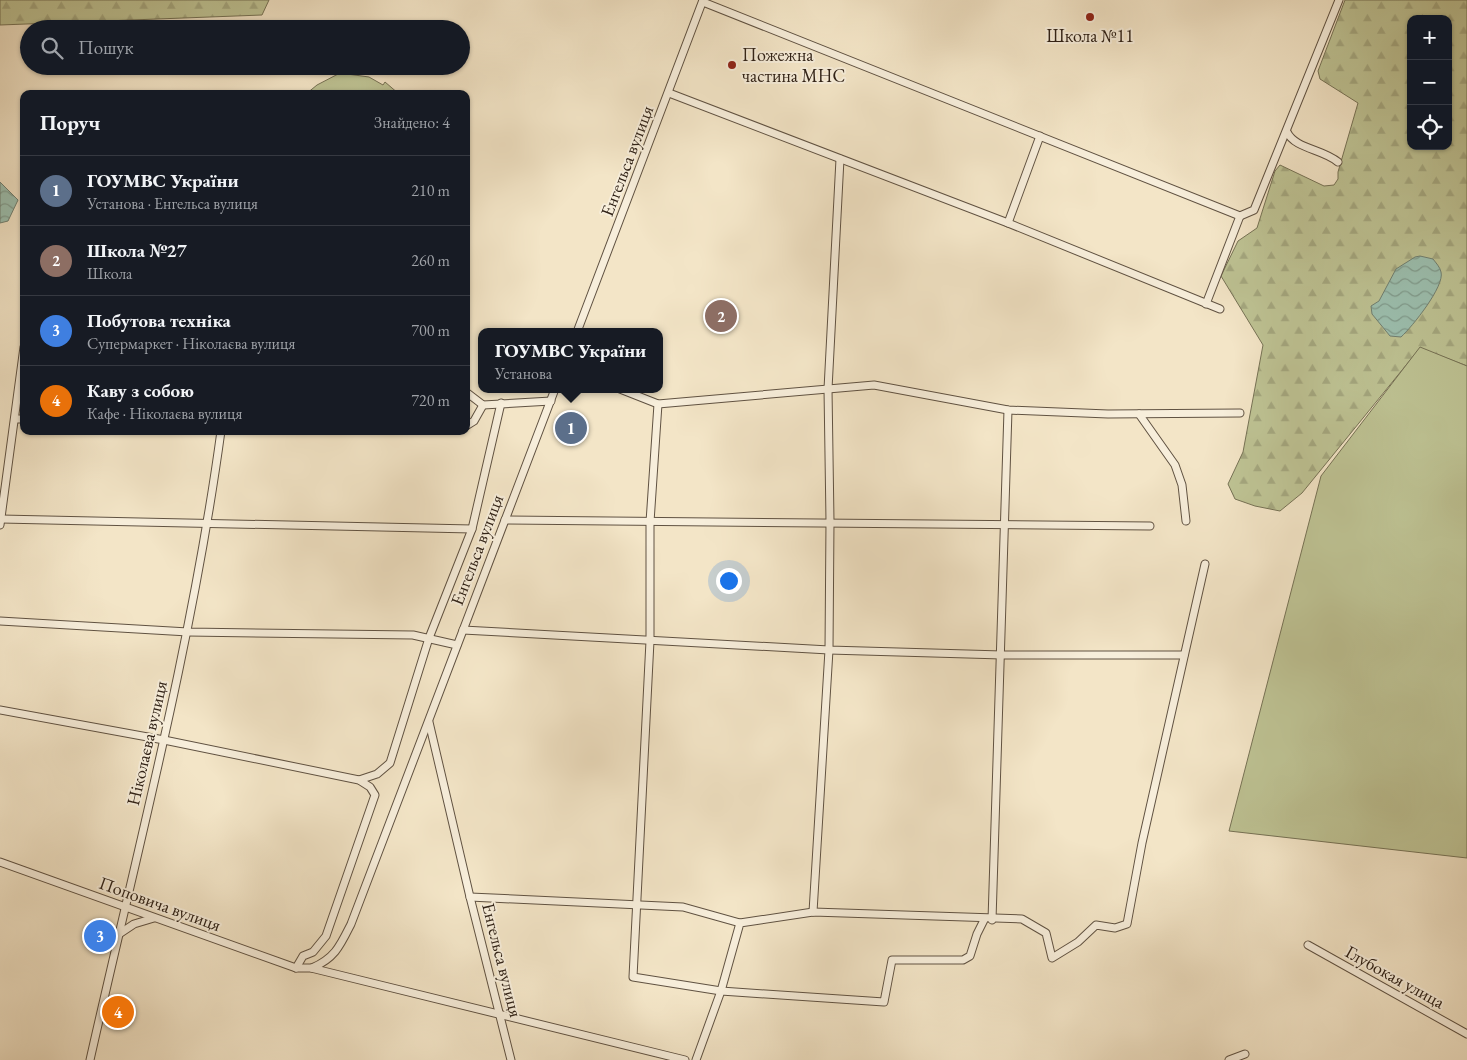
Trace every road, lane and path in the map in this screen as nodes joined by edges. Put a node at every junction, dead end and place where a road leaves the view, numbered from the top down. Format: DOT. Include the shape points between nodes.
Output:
graph roads {
  1 [pos="1339,0"];
  2 [pos="703,1"];
  3 [pos="669,93"];
  4 [pos="1287,132"];
  5 [pos="1040,136"];
  6 [pos="840,159"];
  7 [pos="1338,162"];
  8 [pos="1240,216"];
  9 [pos="1008,223"];
  10 [pos="1206,304"];
  11 [pos="1220,309"];
  12 [pos="579,328"];
  13 [pos="20,379"];
  14 [pos="828,389"];
  15 [pos="554,393"];
  16 [pos="630,393"];
  17 [pos="470,395"];
  18 [pos="551,401"];
  19 [pos="483,404"];
  20 [pos="501,404"];
  21 [pos="658,404"];
  22 [pos="1008,410"];
  23 [pos="1240,413"];
  24 [pos="1139,414"];
  25 [pos="15,419"];
  26 [pos="20,419"];
  27 [pos="470,424"];
  28 [pos="220,435"];
  29 [pos="505,520"];
  30 [pos="830,521"];
  31 [pos="1186,521"];
  32 [pos="0,522"];
  33 [pos="650,522"];
  34 [pos="208,524"];
  35 [pos="1006,525"];
  36 [pos="1150,526"];
  37 [pos="472,529"];
  38 [pos="1205,564"];
  39 [pos="0,621"];
  40 [pos="464,630"];
  41 [pos="188,632"];
  42 [pos="428,638"];
  43 [pos="650,641"];
  44 [pos="457,645"];
  45 [pos="829,650"];
  46 [pos="1002,655"];
  47 [pos="1184,655"];
  48 [pos="0,710"];
  49 [pos="429,722"];
  50 [pos="164,740"];
  51 [pos="359,780"];
  52 [pos="0,862"];
  53 [pos="470,897"];
  54 [pos="638,904"];
  55 [pos="124,907"];
  56 [pos="813,912"];
  57 [pos="155,918"];
  58 [pos="988,920"];
  59 [pos="740,923"];
  60 [pos="119,934"];
  61 [pos="1308,945"];
  62 [pos="296,968"];
  63 [pos="311,968"];
  64 [pos="721,991"];
  65 [pos="500,1014"];
  66 [pos="1467,1034"];
  67 [pos="1245,1054"];
  68 [pos="90,1060"];
  69 [pos="511,1060"];
  70 [pos="685,1060"];
  71 [pos="696,1060"];
  72 [pos="1229,1060"];
  1 -- 4 [label="street"];
  2 -- 3 [label="street, Енгельса вулиця"];
  2 -- 5 [label="street"];
  3 -- 6 [label="street"];
  3 -- 12 [label="street, Енгельса вулиця"];
  4 -- 7 [label="street" via="1294,142 1323,152"];
  4 -- 8 [label="street" via="1254,210"];
  5 -- 8 [label="street"];
  5 -- 9 [label="street"];
  6 -- 9 [label="street"];
  6 -- 14 [label="street"];
  8 -- 10 [label="street"];
  9 -- 10 [label="street"];
  10 -- 11 [label="street"];
  13 -- 25 [label="street"];
  14 -- 21 [label="street"];
  14 -- 22 [label="street" via="874,385"];
  14 -- 30 [label="street"];
  15 -- 18 [label="street, Енгельса вулиця"];
  16 -- 21 [label="street"];
  17 -- 19 [label="street"];
  18 -- 20 [label="street"];
  18 -- 29 [label="street, Енгельса вулиця"];
  19 -- 20 [label="street"];
  19 -- 27 [label="street"];
  20 -- 37 [label="street"];
  21 -- 33 [label="street"];
  22 -- 24 [label="street"];
  22 -- 35 [label="street"];
  23 -- 24 [label="street"];
  24 -- 31 [label="street" via="1175,465 1182,485"];
  25 -- 26 [label="street"];
  25 -- 32 [label="street"];
  28 -- 34 [label="street, Ніколаєва вулиця"];
  29 -- 33 [label="street"];
  29 -- 40 [label="street, Енгельса вулиця"];
  30 -- 33 [label="street"];
  30 -- 35 [label="street"];
  30 -- 45 [label="street"];
  32 -- 34 [label="street"];
  33 -- 43 [label="street"];
  34 -- 37 [label="street"];
  34 -- 41 [label="street, Ніколаєва вулиця"];
  35 -- 36 [label="street"];
  35 -- 46 [label="street"];
  37 -- 42 [label="street"];
  38 -- 47 [label="street"];
  39 -- 41 [label="street"];
  40 -- 43 [label="street"];
  40 -- 44 [label="street, Енгельса вулиця"];
  41 -- 42 [label="street" via="413,635"];
  41 -- 50 [label="street, Ніколаєва вулиця"];
  42 -- 44 [label="street"];
  42 -- 51 [label="street" via="390,763 377,774"];
  43 -- 45 [label="street"];
  43 -- 54 [label="street"];
  44 -- 49 [label="street, Енгельса вулиця"];
  45 -- 46 [label="street"];
  45 -- 56 [label="street"];
  46 -- 47 [label="street"];
  46 -- 58 [label="street"];
  47 -- 58 [label="street" via="1127,924 1115,928 1096,925 1078,942 1052,958 1046,933 1022,919"];
  48 -- 50 [label="street"];
  49 -- 53 [label="street, Енгельса вулиця"];
  49 -- 63 [label="street, Енгельса вулиця" via="351,924 328,960"];
  50 -- 51 [label="street"];
  50 -- 55 [label="street, Ніколаєва вулиця"];
  51 -- 62 [label="street" via="375,795 326,936 313,952 302,956"];
  52 -- 55 [label="street, Поповича вулиця"];
  53 -- 54 [label="street"];
  53 -- 65 [label="street, Енгельса вулиця"];
  54 -- 59 [label="street" via="683,906"];
  54 -- 64 [label="street" via="633,977"];
  55 -- 57 [label="street, Поповича вулиця"];
  55 -- 60 [label="street, Ніколаєва вулиця"];
  56 -- 58 [label="street"];
  56 -- 59 [label="street"];
  57 -- 60 [label="street" via="134,924"];
  57 -- 62 [label="street, Поповича вулиця"];
  58 -- 64 [label="street" via="977,934 970,956 963,960 892,960 884,1002"];
  59 -- 64 [label="street"];
  60 -- 68 [label="street, Ніколаєва вулиця"];
  61 -- 66 [label="street, Глубокая улица"];
  62 -- 63 [label="street, Поповича вулиця"];
  63 -- 65 [label="street, Поповича вулиця"];
  64 -- 71 [label="street"];
  65 -- 69 [label="street, Енгельса вулиця"];
  65 -- 70 [label="street"];
  67 -- 72 [label="street"];
}
